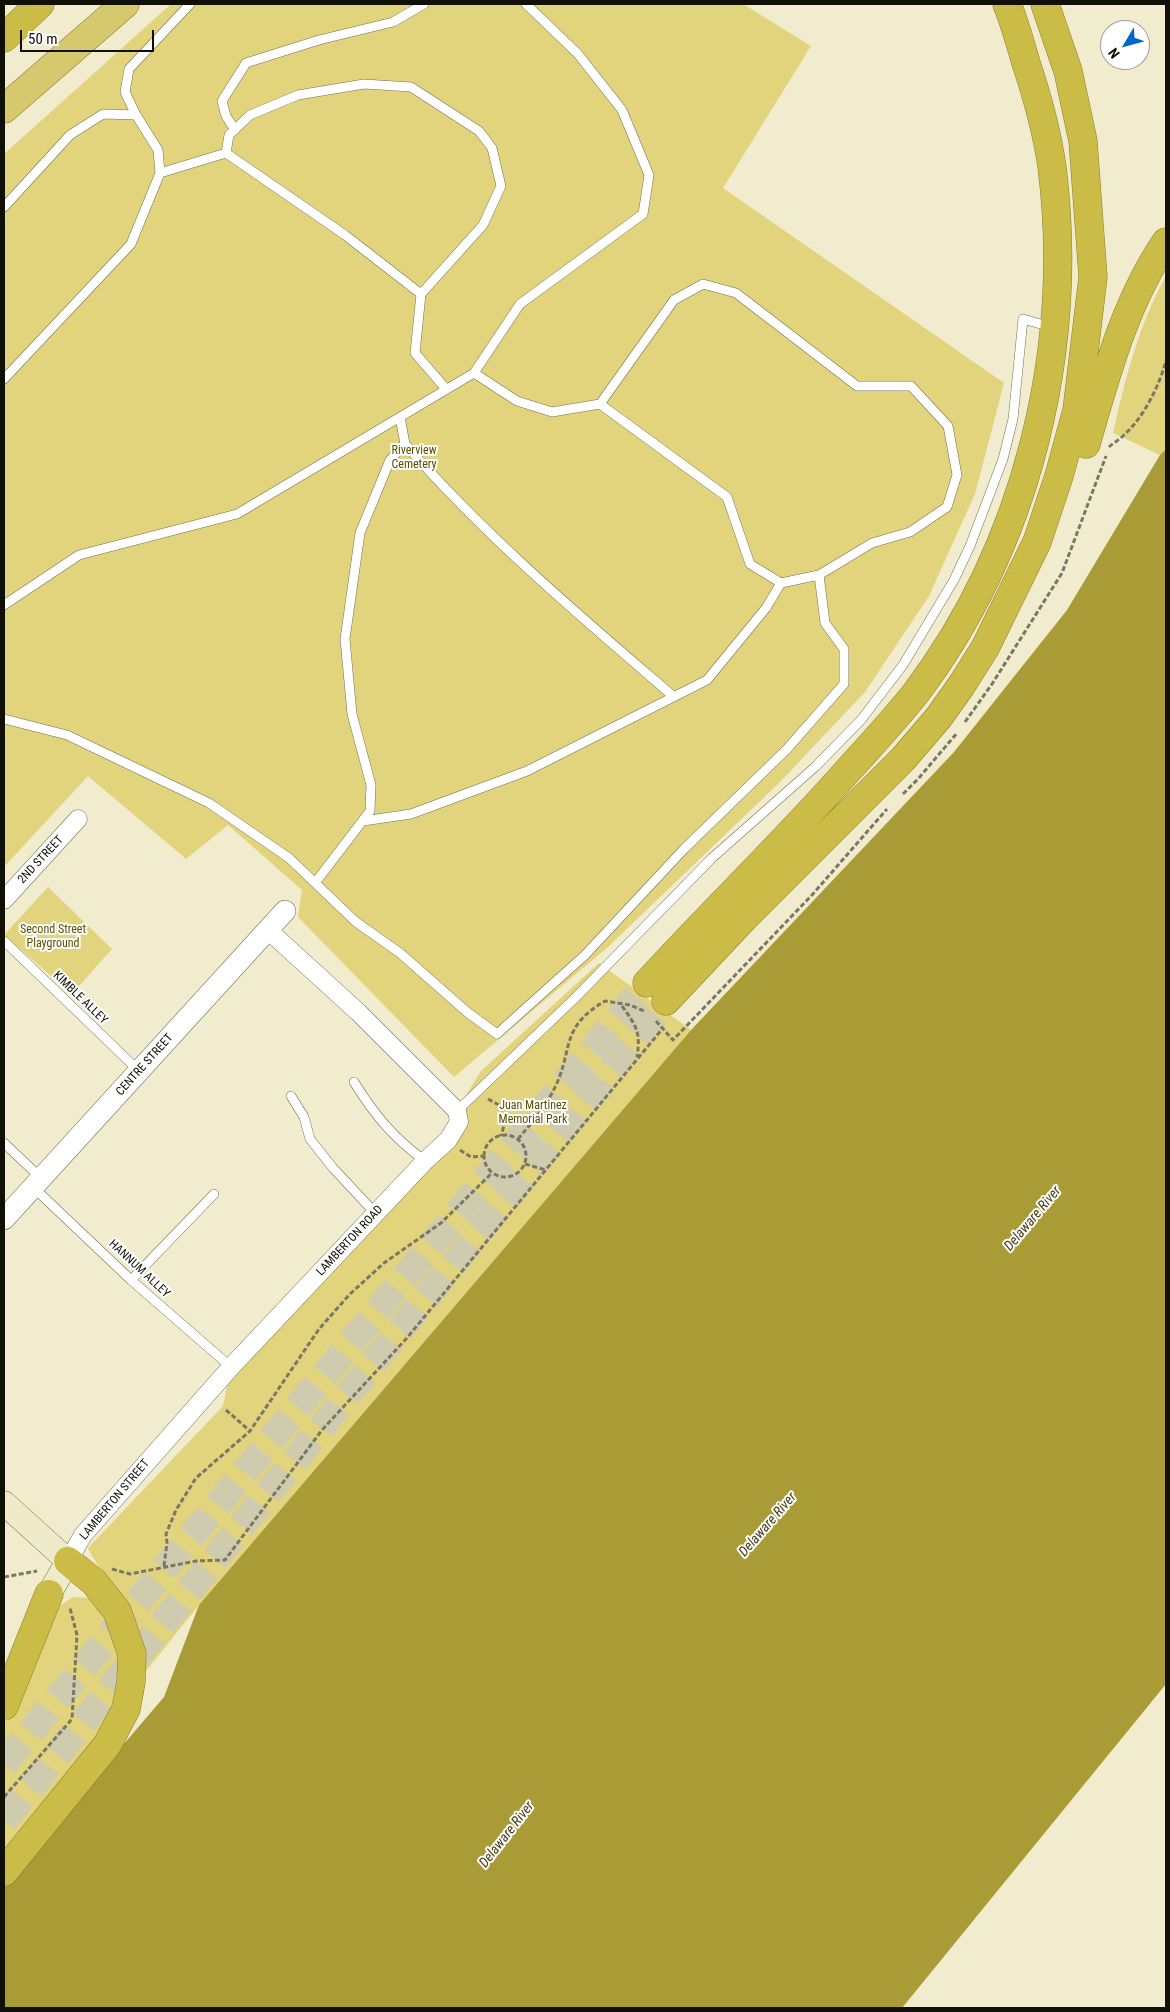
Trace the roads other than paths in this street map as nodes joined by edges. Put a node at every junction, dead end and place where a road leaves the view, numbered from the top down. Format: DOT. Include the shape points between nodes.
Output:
graph roads {
  1 [pos="40,4"];
  2 [pos="126,4"];
  3 [pos="190,4"];
  4 [pos="424,4"];
  5 [pos="526,4"];
  6 [pos="1007,4"];
  7 [pos="1046,4"];
  8 [pos="4,38"];
  9 [pos="4,109"];
  10 [pos="136,115"];
  11 [pos="235,130"];
  12 [pos="226,153"];
  13 [pos="160,173"];
  14 [pos="4,206"];
  15 [pos="1166,242"];
  16 [pos="421,294"];
  17 [pos="1054,327"];
  18 [pos="474,373"];
  19 [pos="4,379"];
  20 [pos="446,390"];
  21 [pos="600,404"];
  22 [pos="400,417"];
  23 [pos="405,444"];
  24 [pos="1037,542"];
  25 [pos="820,575"];
  26 [pos="781,583"];
  27 [pos="4,605"];
  28 [pos="673,696"];
  29 [pos="4,719"];
  30 [pos="78,819"];
  31 [pos="363,821"];
  32 [pos="315,883"];
  33 [pos="4,900"];
  34 [pos="285,911"];
  35 [pos="269,931"];
  36 [pos="4,941"];
  37 [pos="140,1072"];
  38 [pos="354,1082"];
  39 [pos="291,1096"];
  40 [pos="461,1109"];
  41 [pos="4,1142"];
  42 [pos="426,1161"];
  43 [pos="37,1183"];
  44 [pos="214,1194"];
  45 [pos="376,1214"];
  46 [pos="4,1219"];
  47 [pos="131,1280"];
  48 [pos="231,1367"];
  49 [pos="4,1503"];
  50 [pos="68,1561"];
  51 [pos="52,1591"];
  52 [pos="4,1674"];
  53 [pos="4,1706"];
  54 [pos="4,1872"];
  1 -- 8 [label="highway"];
  2 -- 9 [label="highway"];
  3 -- 10 [label="lane" via="130,69 125,92"];
  4 -- 11 [label="lane" via="394,22 319,40 246,63 222,101"];
  5 -- 18 [label="lane" via="578,54 622,110 649,175 648,183 643,214 520,304"];
  6 -- 17 [label="highway" via="1038,102 1052,164 1058,240"];
  7 -- 24 [label="highway" via="1065,62 1083,141 1093,276 1077,410"];
  10 -- 13 [label="lane" via="158,150"];
  10 -- 14 [label="lane" via="103,114 70,135"];
  11 -- 12 [label="lane" via="230,135"];
  11 -- 16 [label="lane" via="250,115 298,95 364,84 411,87 479,131 492,148 501,186 483,225"];
  12 -- 13 [label="lane"];
  12 -- 16 [label="lane" via="345,235"];
  13 -- 19 [label="lane" via="131,244"];
  15 -- 24 [label="highway" via="1125,322 1096,409 1076,484"];
  16 -- 20 [label="lane" via="415,353"];
  17 -- 24 [label="highway" via="1028,469 1004,536 961,624 936,665 895,718 808,816 725,899 656,992 744,918 903,759 939,717 985,648"];
  17 -- 40 [label="lane" via="1023,319 1013,419 987,505 954,580 903,665 879,697 815,767 712,858"];
  18 -- 20 [label="lane"];
  18 -- 21 [label="lane" via="518,401 552,412"];
  20 -- 22 [label="lane"];
  21 -- 25 [label="lane" via="674,300 702,284 736,293 857,386 911,386 948,426 957,475 947,507 910,532 872,543"];
  21 -- 26 [label="lane" via="727,497 750,564"];
  22 -- 23 [label="lane"];
  22 -- 27 [label="lane" via="237,514 79,555"];
  23 -- 28 [label="lane" via="446,492"];
  23 -- 31 [label="lane" via="390,460 360,533 345,639 352,714 371,785 370,811"];
  25 -- 26 [label="lane"];
  25 -- 32 [label="lane" via="824,623 844,649 844,684 787,749 684,848 585,955 497,1034 356,922"];
  26 -- 28 [label="lane" via="766,608 707,680"];
  28 -- 31 [label="lane" via="527,771 410,814"];
  29 -- 32 [label="lane" via="67,735 209,803 289,858"];
  30 -- 33 [label="street, 2ND STREET"];
  31 -- 32 [label="lane"];
  34 -- 35 [label="street, CENTRE STREET"];
  35 -- 37 [label="street, CENTRE STREET"];
  35 -- 40 [label="street"];
  36 -- 37 [label="lane, KIMBLE ALLEY"];
  37 -- 43 [label="street, CENTRE STREET"];
  38 -- 42 [label="lane" via="381,1122 399,1141"];
  39 -- 45 [label="lane" via="304,1117 310,1139 332,1168"];
  40 -- 42 [label="street, LAMBERTON ROAD" via="459,1122 448,1140"];
  41 -- 43 [label="lane, HANNUM ALLEY"];
  42 -- 45 [label="street, LAMBERTON ROAD"];
  43 -- 46 [label="street, CENTRE STREET"];
  43 -- 47 [label="lane, HANNUM ALLEY"];
  44 -- 47 [label="lane"];
  45 -- 48 [label="street, LAMBERTON ROAD"];
  47 -- 48 [label="lane, HANNUM ALLEY"];
  48 -- 50 [label="street, LAMBERTON STREET" via="83,1535"];
  49 -- 50 [label="main road"];
  50 -- 51 [label="main road, LAMBERTON STREET"];
  50 -- 54 [label="highway" via="94,1582 117,1611 132,1654 126,1709 107,1745"];
  51 -- 52 [label="street, LAMBERTON STREET"];
  51 -- 53 [label="highway"];
}
